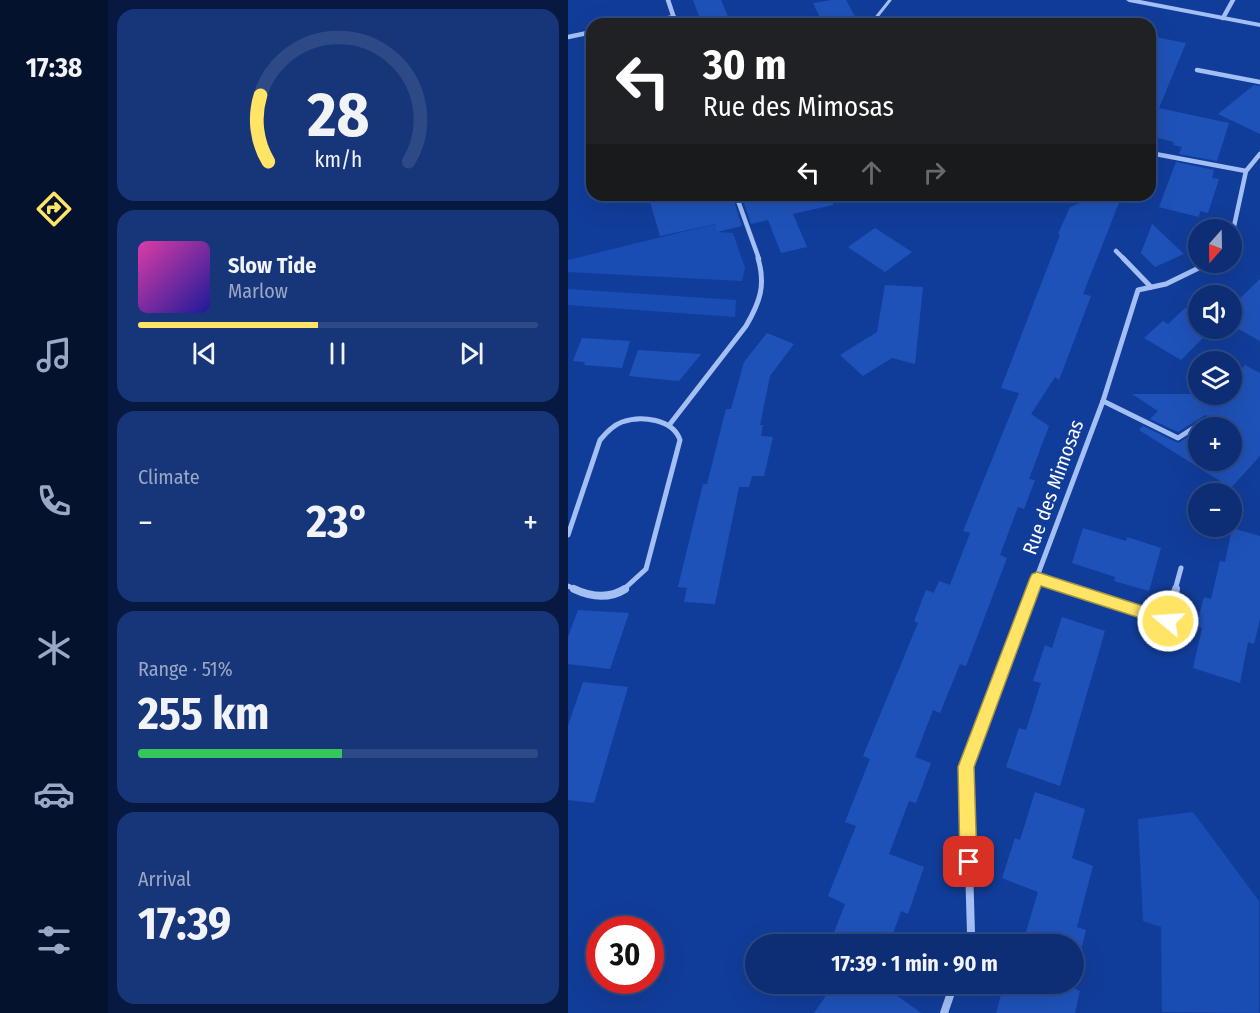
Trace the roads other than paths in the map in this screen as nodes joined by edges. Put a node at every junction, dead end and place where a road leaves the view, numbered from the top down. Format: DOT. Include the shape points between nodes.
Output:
graph roads {
  1 [pos="668,0"];
  2 [pos="890,0"];
  3 [pos="1129,0"];
  4 [pos="1233,0"];
  5 [pos="674,18"];
  6 [pos="876,18"];
  7 [pos="1224,18"];
  8 [pos="1260,26"];
  9 [pos="586,34"];
  10 [pos="568,37"];
  11 [pos="1197,69"];
  12 [pos="1260,82"];
  13 [pos="1156,154"];
  14 [pos="1260,154"];
  15 [pos="1246,171"];
  16 [pos="738,201"];
  17 [pos="1236,219"];
  18 [pos="1116,251"];
  19 [pos="1188,273"];
  20 [pos="1151,287"];
  21 [pos="1103,401"];
  22 [pos="670,424"];
  23 [pos="1188,432"];
  24 [pos="568,535"];
  25 [pos="1181,568"];
  26 [pos="1037,578"];
  27 [pos="568,586"];
  28 [pos="971,934"];
  29 [pos="951,994"];
  30 [pos="944,1013"];
  1 -- 5 [label="street"];
  2 -- 6 [label="lane"];
  3 -- 7 [label="street"];
  4 -- 7 [label="street"];
  7 -- 8 [label="street"];
  9 -- 10 [label="street"];
  11 -- 12 [label="street"];
  13 -- 15 [label="street"];
  14 -- 15 [label="street"];
  15 -- 17 [label="street"];
  16 -- 22 [label="street" via="763,274 762,294 746,326"];
  18 -- 20 [label="street"];
  19 -- 20 [label="street, Rue des Mimosas"];
  20 -- 21 [label="street, Rue des Mimosas" via="1138,290"];
  21 -- 23 [label="street" via="1178,438"];
  21 -- 26 [label="street, Rue des Mimosas"];
  22 -- 24 [label="street" via="623,422 606,432"];
  22 -- 27 [label="street" via="680,440 646,569 635,584 613,596 581,594"];
  25 -- 26 [label="street" via="1168,621"];
  26 -- 28 [label="street, Rue des Mimosas" via="966,767"];
  29 -- 30 [label="street"];
}
